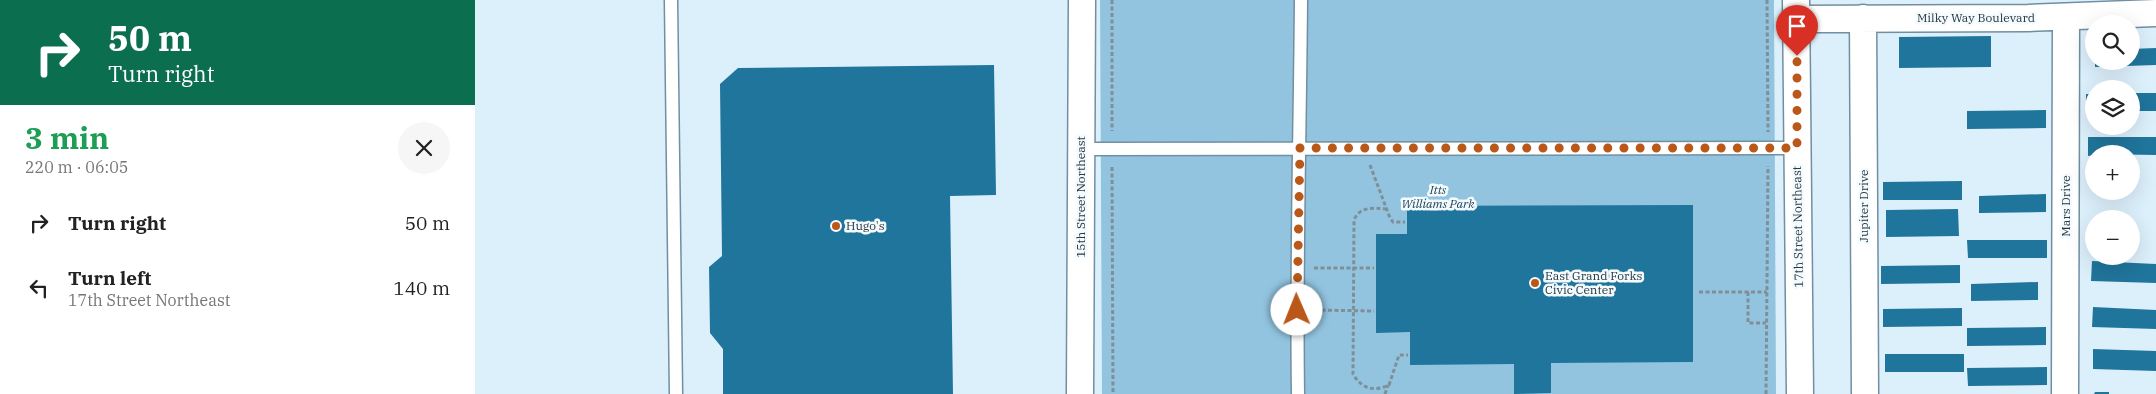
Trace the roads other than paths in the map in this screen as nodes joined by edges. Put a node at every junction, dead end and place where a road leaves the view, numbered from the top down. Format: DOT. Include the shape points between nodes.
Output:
graph roads {
  1 [pos="671,0"];
  2 [pos="1081,0"];
  3 [pos="1301,0"];
  4 [pos="1796,9"];
  5 [pos="2156,13"];
  6 [pos="2066,17"];
  7 [pos="1863,18"];
  8 [pos="1300,148"];
  9 [pos="1797,148"];
  10 [pos="1081,149"];
  11 [pos="676,394"];
  12 [pos="1080,394"];
  13 [pos="1298,394"];
  14 [pos="1800,394"];
  15 [pos="1865,394"];
  16 [pos="2065,394"];
  1 -- 11 [label="lane"];
  2 -- 10 [label="street, 15th Street Northeast"];
  3 -- 8 [label="lane"];
  4 -- 7 [label="street, Milky Way Boulevard"];
  4 -- 9 [label="street, 17th Street Northeast"];
  5 -- 6 [label="street, Milky Way Boulevard"];
  6 -- 7 [label="street, Milky Way Boulevard"];
  6 -- 16 [label="street, Mars Drive"];
  7 -- 15 [label="street, Jupiter Drive"];
  8 -- 9 [label="lane"];
  8 -- 10 [label="lane"];
  8 -- 13 [label="lane"];
  9 -- 14 [label="street, 17th Street Northeast"];
  10 -- 12 [label="street, 15th Street Northeast"];
}
